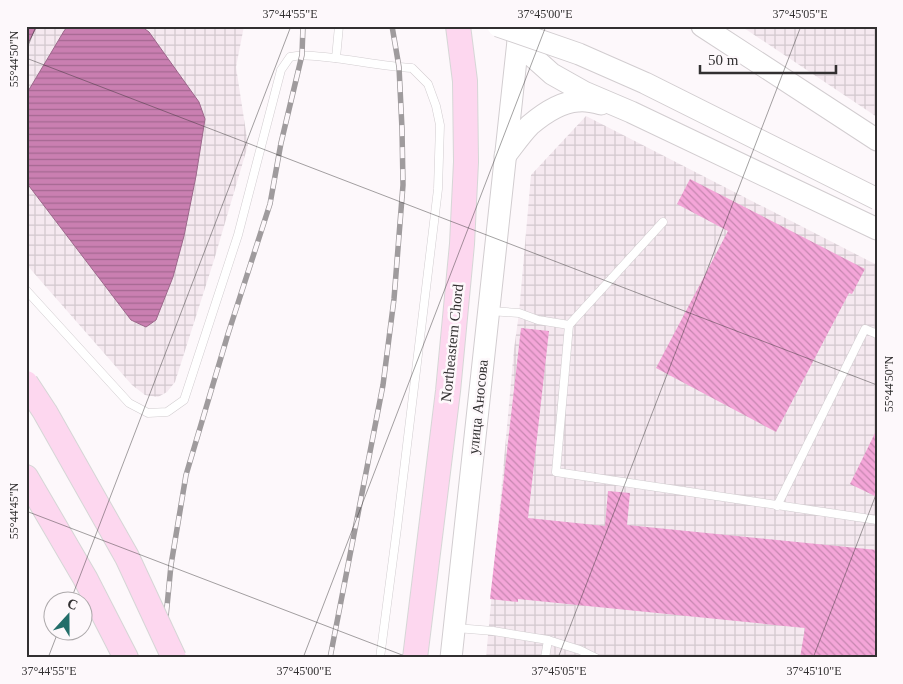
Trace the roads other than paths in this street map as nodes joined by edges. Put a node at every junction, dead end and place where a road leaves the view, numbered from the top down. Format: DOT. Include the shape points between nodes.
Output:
graph roads {
  1 [pos="339,26"];
  2 [pos="458,26"];
  3 [pos="498,26"];
  4 [pos="694,26"];
  5 [pos="702,26"];
  6 [pos="521,33"];
  7 [pos="336,58"];
  8 [pos="757,62"];
  9 [pos="631,112"];
  10 [pos="877,140"];
  11 [pos="505,156"];
  12 [pos="877,199"];
  13 [pos="663,222"];
  14 [pos="877,229"];
  15 [pos="26,290"];
  16 [pos="488,311"];
  17 [pos="569,325"];
  18 [pos="877,334"];
  19 [pos="26,383"];
  20 [pos="26,477"];
  21 [pos="777,506"];
  22 [pos="877,520"];
  23 [pos="454,628"];
  24 [pos="548,640"];
  25 [pos="126,658"];
  26 [pos="174,658"];
  27 [pos="380,658"];
  28 [pos="415,658"];
  29 [pos="451,658"];
  30 [pos="545,658"];
  31 [pos="596,658"];
  1 -- 7 [label="lane"];
  2 -- 28 [label="main road, Northeastern Chord" via="465,81 462,244 448,390"];
  3 -- 12 [label="street, bridge" via="579,54 645,83"];
  4 -- 8 [label="street"];
  5 -- 8 [label="street"];
  6 -- 9 [label="street" via="532,57 552,74"];
  6 -- 11 [label="street, улица Аносова"];
  7 -- 15 [label="lane" via="290,57 281,70 238,235 184,400 167,412 148,413 128,403"];
  7 -- 27 [label="lane" via="412,68 428,84 440,125 438,189"];
  8 -- 10 [label="street"];
  9 -- 11 [label="street" via="578,101 554,108 529,126"];
  9 -- 14 [label="street"];
  11 -- 16 [label="street, улица Аносова"];
  13 -- 17 [label="lane"];
  16 -- 17 [label="lane" via="519,313"];
  16 -- 23 [label="street, улица Аносова"];
  17 -- 21 [label="lane" via="556,472"];
  18 -- 21 [label="lane" via="865,329"];
  19 -- 26 [label="main road, bridge" via="46,412 127,557"];
  20 -- 25 [label="main road" via="85,578"];
  21 -- 22 [label="lane"];
  23 -- 24 [label="lane"];
  23 -- 29 [label="street, улица Аносова"];
  24 -- 30 [label="lane"];
  24 -- 31 [label="lane"];
}
